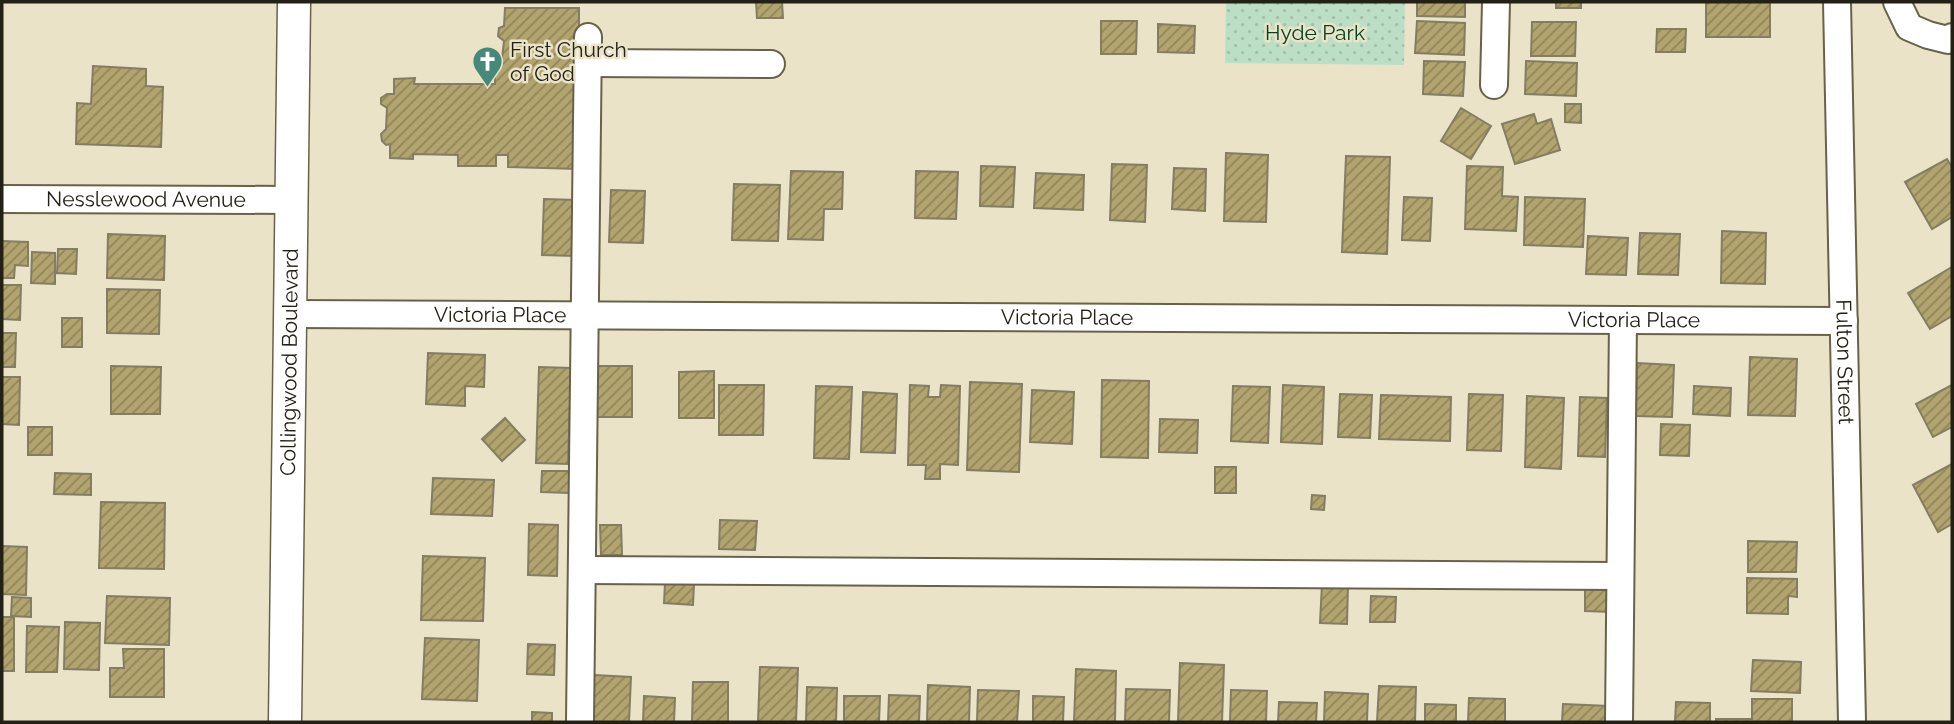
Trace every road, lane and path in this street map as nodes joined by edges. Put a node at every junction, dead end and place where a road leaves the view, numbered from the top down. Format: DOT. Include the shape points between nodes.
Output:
graph roads {
  1 [pos="294,2"];
  2 [pos="1496,2"];
  3 [pos="1837,2"];
  4 [pos="1897,2"];
  5 [pos="1952,37"];
  6 [pos="771,64"];
  7 [pos="1494,85"];
  8 [pos="2,199"];
  9 [pos="291,200"];
  10 [pos="290,314"];
  11 [pos="585,315"];
  12 [pos="1623,320"];
  13 [pos="1844,321"];
  14 [pos="582,570"];
  15 [pos="1620,576"];
  16 [pos="285,722"];
  17 [pos="580,722"];
  18 [pos="1619,722"];
  19 [pos="1852,722"];
  1 -- 9 [label="main road, Collingwood Boulevard"];
  2 -- 7 [label="street"];
  3 -- 13 [label="street, Fulton Street"];
  4 -- 5 [label="street" via="1909,27 1948,40"];
  6 -- 11 [label="street" via="588,50"];
  8 -- 9 [label="street, Nesslewood Avenue"];
  9 -- 10 [label="main road, Collingwood Boulevard"];
  10 -- 11 [label="street, Victoria Place"];
  10 -- 16 [label="main road, Collingwood Boulevard"];
  11 -- 12 [label="street, Victoria Place"];
  11 -- 14 [label="street"];
  12 -- 13 [label="street, Victoria Place"];
  12 -- 15 [label="street"];
  13 -- 19 [label="street, Fulton Street"];
  14 -- 15 [label="street"];
  14 -- 17 [label="street"];
  15 -- 18 [label="street"];
}
